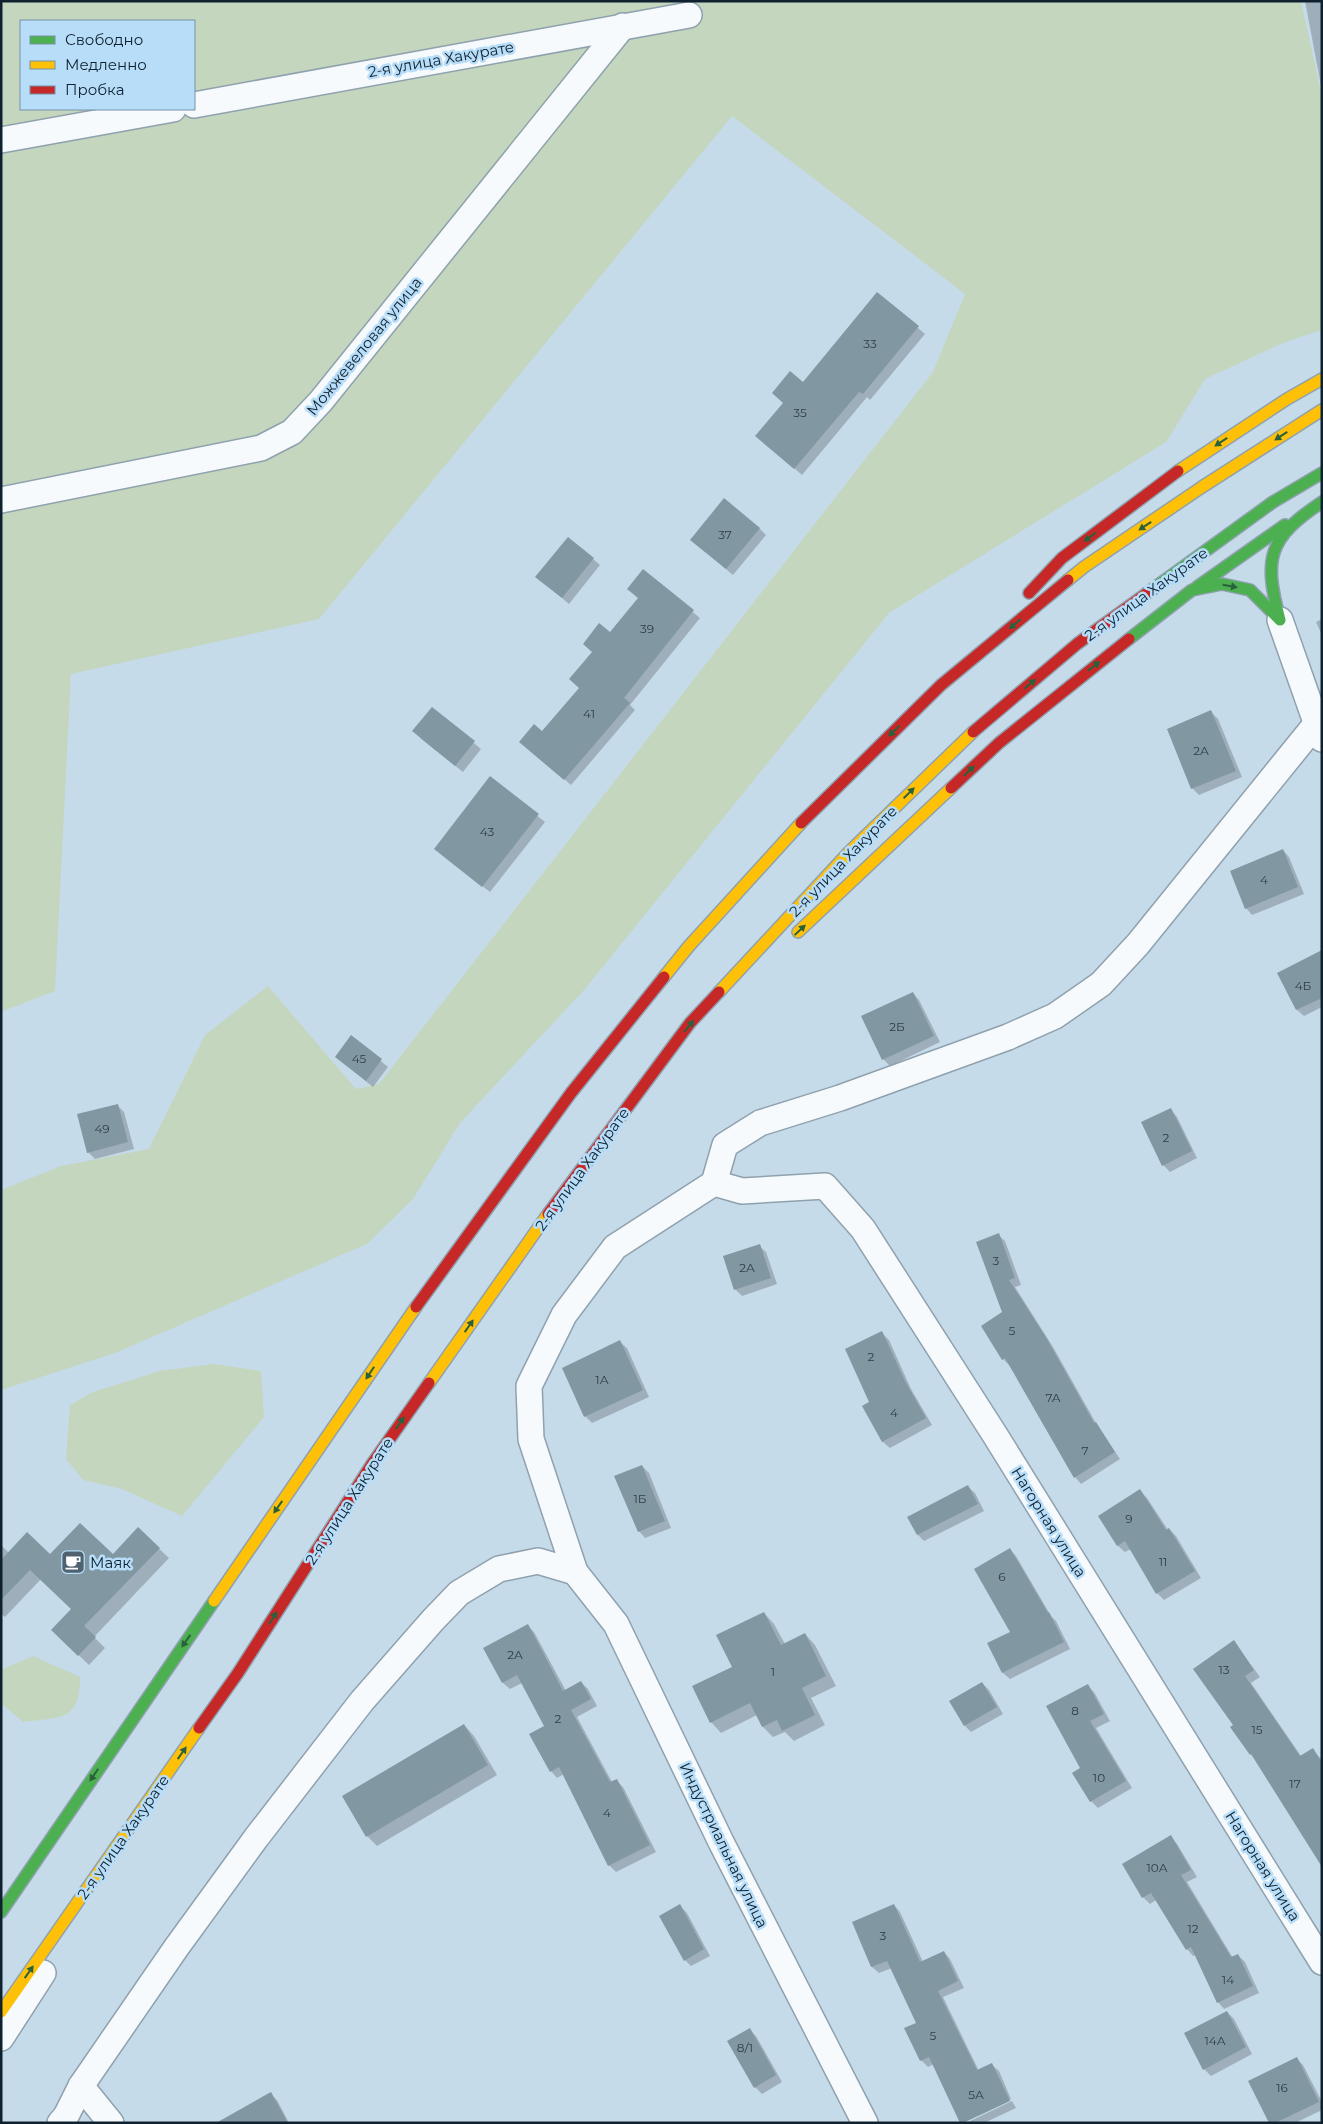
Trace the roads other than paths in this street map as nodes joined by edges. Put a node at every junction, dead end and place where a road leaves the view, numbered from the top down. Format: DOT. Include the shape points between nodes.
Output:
graph roads {
  1 [pos="689,16"];
  2 [pos="623,26"];
  3 [pos="195,105"];
  4 [pos="167,110"];
  5 [pos="1,140"];
  6 [pos="1322,379"];
  7 [pos="1322,410"];
  8 [pos="1322,473"];
  9 [pos="1,500"];
  10 [pos="1322,502"];
  11 [pos="1298,516"];
  12 [pos="1192,590"];
  13 [pos="1022,600"];
  14 [pos="1008,614"];
  15 [pos="1280,620"];
  16 [pos="942,685"];
  17 [pos="1319,732"];
  18 [pos="789,940"];
  19 [pos="693,1039"];
  20 [pos="631,1102"];
  21 [pos="714,1183"];
  22 [pos="575,1572"];
  23 [pos="145,1806"];
  24 [pos="1,1912"];
  25 [pos="1322,1962"];
  26 [pos="1,2012"];
  27 [pos="1,2038"];
  28 [pos="81,2086"];
  29 [pos="60,2121"];
  30 [pos="111,2123"];
  31 [pos="865,2123"];
  1 -- 2 [label="street, 2-я улица Хакурате"];
  2 -- 3 [label="street, 2-я улица Хакурате"];
  2 -- 9 [label="street, Можжевеловая улица" via="321,401 292,432 261,448"];
  4 -- 5 [label="street"];
  6 -- 13 [label="main road, one-way" via="1171,475 1062,558"];
  7 -- 16 [label="main road, one-way" via="1084,567"];
  20 -- 8 [label="main road, 2-я улица Хакурате, one-way" via="697,1016 850,852 968,737 1077,644 1273,502"];
  10 -- 11 [label="main road"];
  11 -- 12 [label="main road"];
  11 -- 15 [label="main road" via="1281,534 1272,552 1270,577"];
  12 -- 15 [label="main road, one-way" via="1222,584 1250,590"];
  18 -- 12 [label="main road, one-way" via="999,743"];
  14 -- 16 [label="main road"];
  15 -- 17 [label="street"];
  16 -- 24 [label="main road, one-way" via="796,828 689,946 571,1093 397,1333"];
  17 -- 21 [label="street" via="1101,984 1055,1016 1008,1037 840,1098 760,1123 725,1145"];
  19 -- 20 [label="main road"];
  23 -- 20 [label="main road, 2-я улица Хакурате, one-way" via="238,1673 372,1464 569,1184"];
  21 -- 22 [label="street, Индустриальная улица" via="615,1247 564,1315 529,1386 531,1439"];
  21 -- 25 [label="street, Нагорная улица" via="742,1191 825,1186 864,1230"];
  22 -- 28 [label="street" via="538,1561 499,1569 459,1593 433,1620 362,1701 256,1838"];
  22 -- 31 [label="street, Индустриальная улица" via="616,1624 721,1842"];
  26 -- 23 [label="main road, 2-я улица Хакурате, one-way"];
  23 -- 27 [label="street" via="143,1819"];
  28 -- 29 [label="street"];
  28 -- 30 [label="street"];
}
